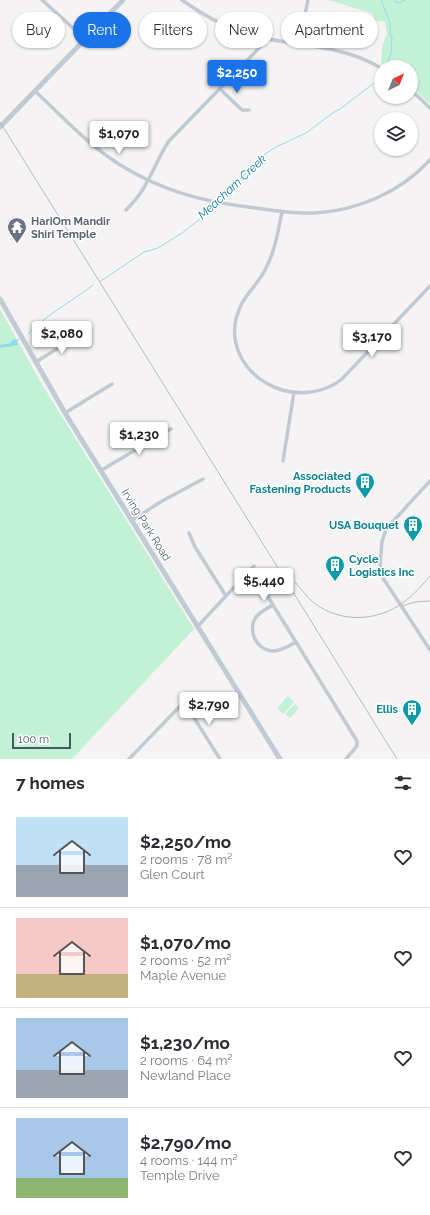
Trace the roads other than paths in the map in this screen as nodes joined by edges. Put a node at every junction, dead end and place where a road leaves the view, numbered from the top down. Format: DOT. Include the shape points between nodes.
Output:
graph roads {
  1 [pos="42,0"];
  2 [pos="123,0"];
  3 [pos="182,0"];
  4 [pos="308,0"];
  5 [pos="111,12"];
  6 [pos="306,12"];
  7 [pos="215,21"];
  8 [pos="73,28"];
  9 [pos="76,48"];
  10 [pos="259,48"];
  11 [pos="328,48"];
  12 [pos="374,64"];
  13 [pos="220,89"];
  14 [pos="35,90"];
  15 [pos="418,97"];
  16 [pos="430,108"];
  17 [pos="249,110"];
  18 [pos="0,127"];
  19 [pos="430,160"];
  20 [pos="148,180"];
  21 [pos="126,210"];
  22 [pos="282,212"];
  23 [pos="430,286"];
  24 [pos="0,299"];
  25 [pos="79,335"];
  26 [pos="36,362"];
  27 [pos="112,384"];
  28 [pos="294,392"];
  29 [pos="65,414"];
  30 [pos="171,429"];
  31 [pos="283,461"];
  32 [pos="100,471"];
  33 [pos="203,479"];
  34 [pos="430,481"];
  35 [pos="131,521"];
  36 [pos="189,533"];
  37 [pos="254,566"];
  38 [pos="251,570"];
  39 [pos="226,596"];
  40 [pos="273,605"];
  41 [pos="197,627"];
  42 [pos="296,642"];
  43 [pos="430,650"];
  44 [pos="130,759"];
  45 [pos="220,759"];
  46 [pos="280,759"];
  47 [pos="346,759"];
  1 -- 8 [label="street"];
  2 -- 5 [label="main road"];
  3 -- 7 [label="street"];
  4 -- 6 [label="street"];
  9 -- 14 [label="main road"];
  10 -- 13 [label="street"];
  11 -- 12 [label="street" via="349,53"];
  13 -- 17 [label="street" via="242,110"];
  13 -- 20 [label="street" via="169,141"];
  14 -- 18 [label="main road"];
  14 -- 20 [label="street" via="99,150 121,166"];
  15 -- 16 [label="street"];
  19 -- 22 [label="street" via="406,181 370,201 330,212"];
  20 -- 21 [label="street"];
  20 -- 22 [label="street" via="176,192 215,202"];
  22 -- 28 [label="street" via="270,261 260,280 242,303 237,314 235,335 238,350 251,371 264,382"];
  23 -- 28 [label="street" via="337,382 317,392"];
  24 -- 26 [label="main road, Irving Park Road"];
  25 -- 26 [label="street"];
  26 -- 29 [label="main road, Irving Park Road"];
  27 -- 29 [label="street"];
  28 -- 31 [label="street"];
  29 -- 32 [label="main road, Irving Park Road"];
  30 -- 32 [label="street"];
  32 -- 35 [label="main road, Irving Park Road"];
  33 -- 35 [label="street"];
  34 -- 43 [label="street" via="385,531 380,564 383,578"];
  35 -- 41 [label="main road, Irving Park Road"];
  36 -- 39 [label="street"];
  37 -- 38 [label="street"];
  38 -- 39 [label="street"];
  38 -- 40 [label="street"];
  39 -- 41 [label="street"];
  40 -- 42 [label="street"];
  40 -- 42 [label="street" via="257,616 253,623 256,642 263,649 272,652"];
  41 -- 46 [label="main road, Irving Park Road"];
  42 -- 47 [label="street" via="357,741 357,746"];
  44 -- 45 [label="street" via="184,702"];
}
